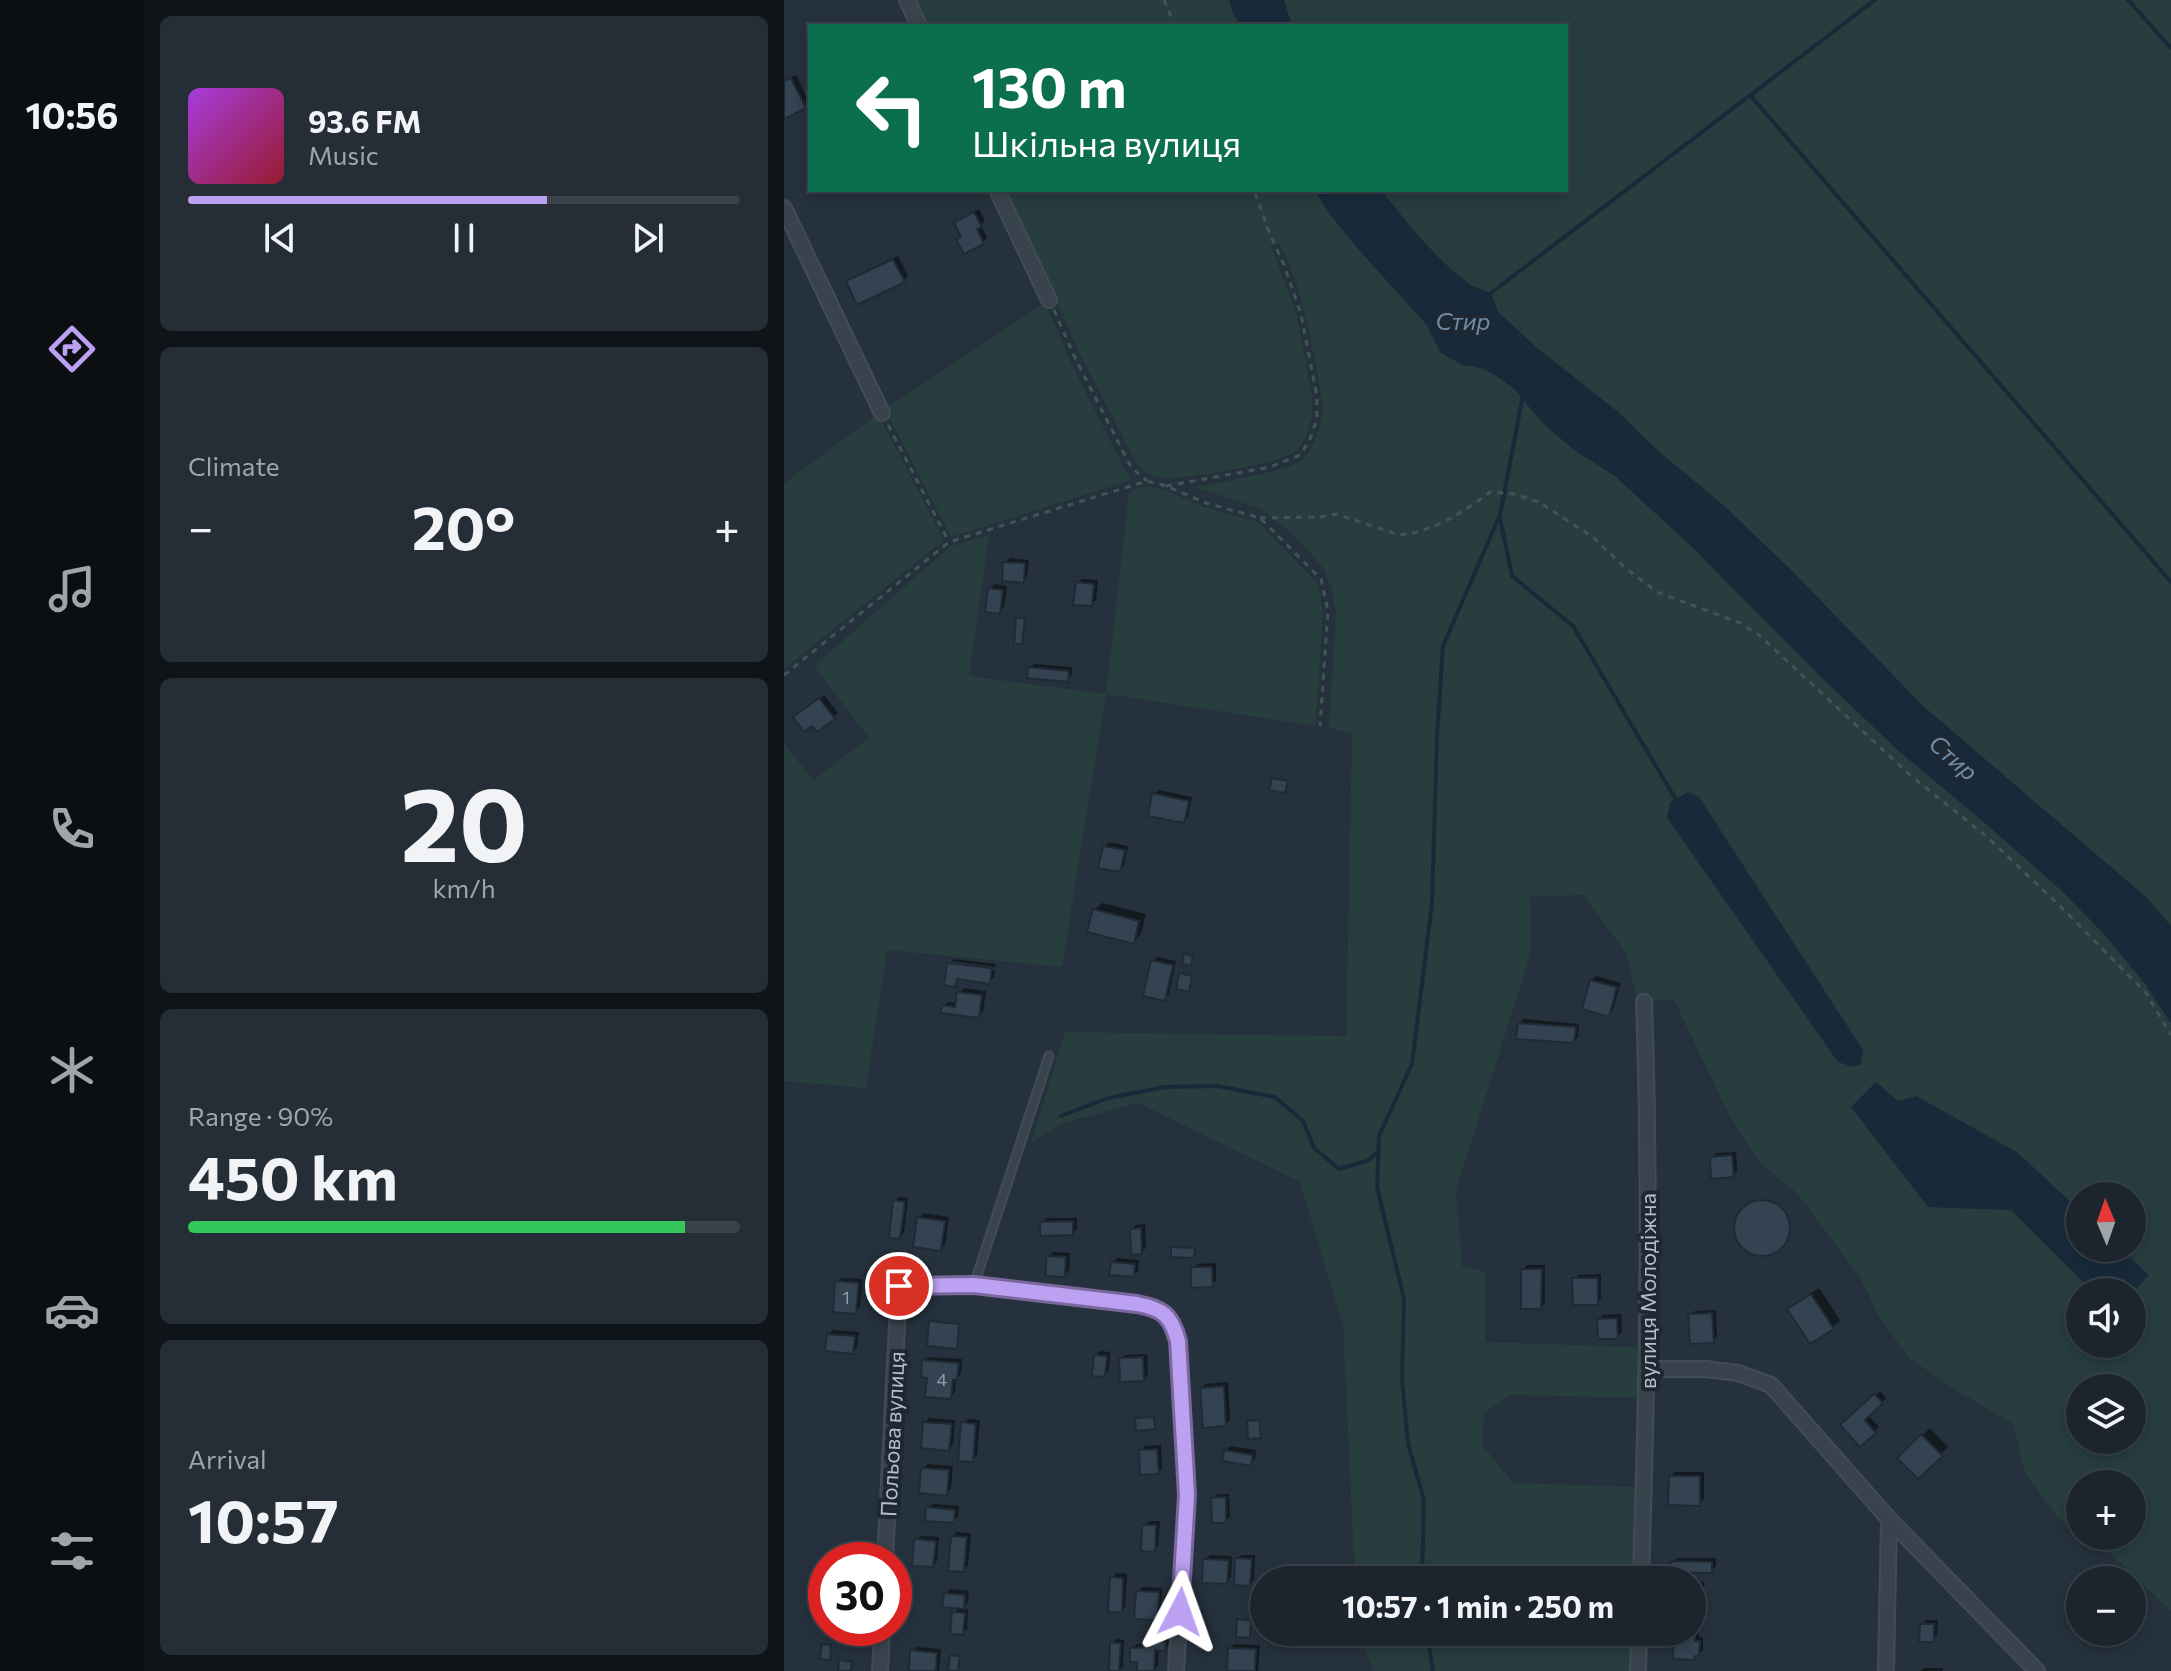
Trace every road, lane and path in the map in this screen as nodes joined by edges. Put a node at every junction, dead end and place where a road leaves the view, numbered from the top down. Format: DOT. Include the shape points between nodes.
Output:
graph roads {
  1 [pos="907,0"];
  2 [pos="1164,0"];
  3 [pos="918,24"];
  4 [pos="1174,24"];
  5 [pos="998,192"];
  6 [pos="1255,192"];
  7 [pos="784,208"];
  8 [pos="1049,300"];
  9 [pos="882,413"];
  10 [pos="1147,481"];
  11 [pos="1166,486"];
  12 [pos="1260,518"];
  13 [pos="949,542"];
  14 [pos="784,675"];
  15 [pos="1320,726"];
  16 [pos="1644,1002"];
  17 [pos="2171,1035"];
  18 [pos="1049,1056"];
  19 [pos="974,1285"];
  20 [pos="1647,1369"];
  21 [pos="1889,1519"];
  22 [pos="886,1542"];
  23 [pos="1641,1566"];
  24 [pos="881,1646"];
  25 [pos="1639,1646"];
  26 [pos="880,1671"];
  27 [pos="1176,1671"];
  28 [pos="1638,1671"];
  29 [pos="1886,1671"];
  30 [pos="2037,1671"];
  1 -- 3 [label="street"];
  2 -- 4 [label="path"];
  5 -- 8 [label="street"];
  6 -- 11 [label="path" via="1301,314 1317,419 1300,455 1270,467"];
  7 -- 9 [label="street"];
  8 -- 10 [label="path" via="1131,467"];
  9 -- 13 [label="path"];
  10 -- 11 [label="path"];
  10 -- 13 [label="path"];
  11 -- 12 [label="path"];
  12 -- 15 [label="path" via="1321,579 1328,611"];
  12 -- 17 [label="path" via="1336,514 1399,535 1460,514 1490,492 1539,502 1657,592 1759,635 2059,905 2146,993"];
  13 -- 14 [label="path"];
  16 -- 20 [label="street, вулиця Молодіжна"];
  18 -- 19 [label="lane"];
  19 -- 22 [label="street, Польова вулиця" via="899,1286"];
  19 -- 27 [label="street" via="1154,1307 1173,1324 1187,1495"];
  20 -- 21 [label="street" via="1738,1373 1771,1385"];
  20 -- 23 [label="street, вулиця Молодіжна"];
  21 -- 29 [label="street"];
  21 -- 30 [label="street"];
  24 -- 26 [label="street"];
  25 -- 28 [label="street"];
}
